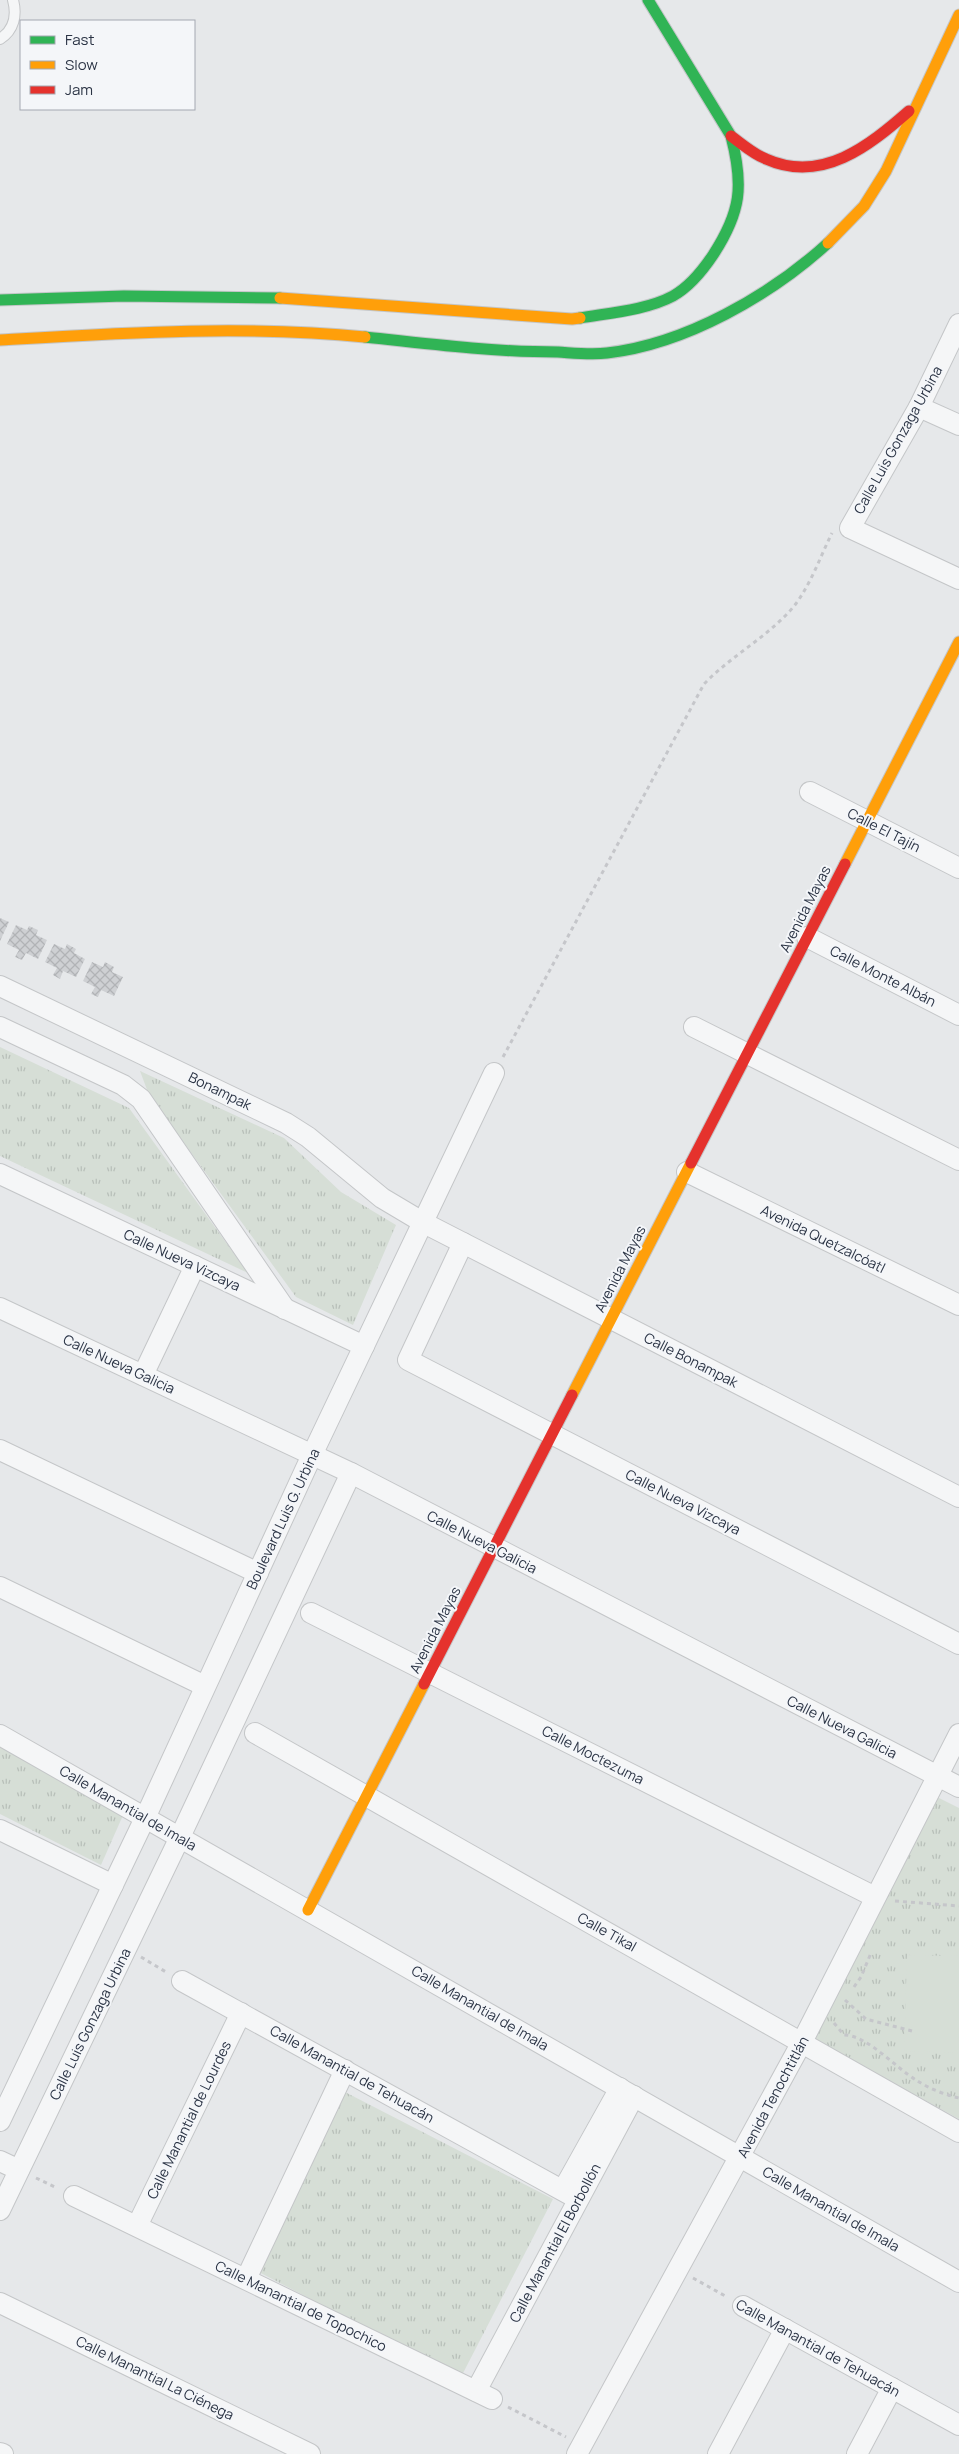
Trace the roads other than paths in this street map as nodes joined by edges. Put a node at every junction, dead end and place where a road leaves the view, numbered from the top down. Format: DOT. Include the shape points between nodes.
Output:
graph roads {
  1 [pos="13,0"];
  2 [pos="648,0"];
  3 [pos="959,15"];
  4 [pos="0,39"];
  5 [pos="916,105"];
  6 [pos="732,136"];
  7 [pos="0,300"];
  8 [pos="959,324"];
  9 [pos="0,340"];
  10 [pos="919,407"];
  11 [pos="959,425"];
  12 [pos="959,579"];
  13 [pos="959,642"];
  14 [pos="810,792"];
  15 [pos="867,821"];
  16 [pos="959,868"];
  17 [pos="807,937"];
  18 [pos="0,986"];
  19 [pos="959,1015"];
  20 [pos="0,1026"];
  21 [pos="694,1027"];
  22 [pos="748,1054"];
  23 [pos="494,1073"];
  24 [pos="959,1160"];
  25 [pos="687,1172"];
  26 [pos="0,1174"];
  27 [pos="424,1223"];
  28 [pos="463,1243"];
  29 [pos="195,1266"];
  30 [pos="959,1305"];
  31 [pos="0,1308"];
  32 [pos="285,1309"];
  33 [pos="611,1319"];
  34 [pos="364,1346"];
  35 [pos="144,1375"];
  36 [pos="552,1434"];
  37 [pos="0,1450"];
  38 [pos="312,1454"];
  39 [pos="351,1473"];
  40 [pos="959,1497"];
  41 [pos="494,1548"];
  42 [pos="258,1573"];
  43 [pos="3,1588"];
  44 [pos="311,1613"];
  45 [pos="959,1644"];
  46 [pos="430,1673"];
  47 [pos="205,1686"];
  48 [pos="255,1733"];
  49 [pos="959,1734"];
  50 [pos="0,1735"];
  51 [pos="938,1776"];
  52 [pos="959,1787"];
  53 [pos="366,1796"];
  54 [pos="145,1818"];
  55 [pos="0,1830"];
  56 [pos="180,1837"];
  57 [pos="113,1885"];
  58 [pos="875,1897"];
  59 [pos="308,1910"];
  60 [pos="182,1981"];
  61 [pos="241,2013"];
  62 [pos="802,2042"];
  63 [pos="345,2070"];
  64 [pos="627,2092"];
  65 [pos="0,2121"];
  66 [pos="959,2132"];
  67 [pos="741,2157"];
  68 [pos="0,2162"];
  69 [pos="19,2170"];
  70 [pos="570,2195"];
  71 [pos="74,2196"];
  72 [pos="0,2210"];
  73 [pos="137,2226"];
  74 [pos="246,2279"];
  75 [pos="959,2282"];
  76 [pos="0,2303"];
  77 [pos="743,2306"];
  78 [pos="785,2329"];
  79 [pos="892,2388"];
  80 [pos="484,2395"];
  81 [pos="959,2425"];
  82 [pos="579,2449"];
  83 [pos="310,2454"];
  84 [pos="718,2454"];
  85 [pos="857,2454"];
  1 -- 4 [label="lane" via="16,12 13,24"];
  2 -- 6 [label="street"];
  3 -- 5 [label="street"];
  5 -- 6 [label="street" via="868,147 829,164 788,165 767,160"];
  5 -- 9 [label="street" via="886,171 864,206 827,245 793,274 725,316 647,344 607,352 510,352 342,335 223,332"];
  6 -- 7 [label="street" via="739,189 729,230 691,282 673,296 632,309 572,319 287,298 124,296"];
  8 -- 10 [label="street, Calle Luis Gonzaga Urbina"];
  10 -- 11 [label="street"];
  10 -- 12 [label="street, Calle Luis Gonzaga Urbina" via="850,528"];
  13 -- 15 [label="street, Avenida Mayas"];
  14 -- 15 [label="street, Calle El Tajín"];
  15 -- 16 [label="street, Calle El Tajín"];
  15 -- 17 [label="street, Avenida Mayas"];
  17 -- 19 [label="street, Calle Monte Albán"];
  17 -- 22 [label="street, Avenida Mayas"];
  18 -- 27 [label="street, Bonampak" via="286,1123 308,1137 382,1198"];
  20 -- 32 [label="street" via="123,1085 141,1099"];
  21 -- 22 [label="street"];
  22 -- 24 [label="street"];
  22 -- 25 [label="street, Avenida Mayas"];
  23 -- 27 [label="street, Boulevard Luis G. Urbina"];
  25 -- 30 [label="street, Avenida Quetzalcóatl"];
  25 -- 33 [label="street, Avenida Mayas"];
  26 -- 29 [label="street, Calle Nueva Vizcaya"];
  27 -- 28 [label="street, Calle Bonampak"];
  27 -- 34 [label="street, Boulevard Luis G. Urbina"];
  28 -- 33 [label="street, Calle Bonampak"];
  28 -- 36 [label="street, Calle Nueva Vizcaya" via="408,1360"];
  29 -- 32 [label="street, Calle Nueva Vizcaya"];
  29 -- 35 [label="street"];
  31 -- 35 [label="street, Calle Nueva Galicia"];
  32 -- 34 [label="street, Calle Nueva Vizcaya"];
  33 -- 36 [label="street, Avenida Mayas"];
  33 -- 40 [label="street, Calle Bonampak"];
  34 -- 38 [label="street, Boulevard Luis G. Urbina"];
  35 -- 38 [label="street, Calle Nueva Galicia"];
  36 -- 41 [label="street, Avenida Mayas"];
  36 -- 45 [label="street, Calle Nueva Vizcaya"];
  37 -- 42 [label="street"];
  38 -- 39 [label="street, Calle Nueva Galicia"];
  38 -- 42 [label="street, Boulevard Luis G. Urbina"];
  39 -- 41 [label="street, Calle Nueva Galicia"];
  39 -- 56 [label="street"];
  41 -- 46 [label="street, Avenida Mayas"];
  41 -- 51 [label="street, Calle Nueva Galicia"];
  42 -- 47 [label="street, Boulevard Luis G. Urbina"];
  43 -- 47 [label="street"];
  44 -- 46 [label="street, Calle Moctezuma"];
  46 -- 53 [label="street, Avenida Mayas"];
  46 -- 58 [label="street, Calle Moctezuma"];
  47 -- 54 [label="street, Boulevard Luis G. Urbina"];
  48 -- 53 [label="street, Calle Tikal"];
  49 -- 51 [label="street, Avenida Tenochtitlán"];
  50 -- 54 [label="street, Calle Manantial de Imala"];
  51 -- 52 [label="street, Calle Nueva Galicia"];
  51 -- 58 [label="street, Avenida Tenochtitlán"];
  53 -- 59 [label="street, Avenida Mayas"];
  53 -- 62 [label="street, Calle Tikal"];
  54 -- 56 [label="street, Calle Manantial de Imala"];
  54 -- 57 [label="street"];
  55 -- 57 [label="street"];
  56 -- 59 [label="street, Calle Manantial de Imala"];
  56 -- 69 [label="street, Calle Luis Gonzaga Urbina"];
  57 -- 65 [label="street"];
  58 -- 62 [label="street, Avenida Tenochtitlán"];
  59 -- 64 [label="street, Calle Manantial de Imala"];
  60 -- 61 [label="street, Calle Manantial de Tehuacán"];
  61 -- 63 [label="street, Calle Manantial de Tehuacán"];
  61 -- 73 [label="street, Calle Manantial de Lourdes"];
  62 -- 66 [label="street, Calle Tikal"];
  62 -- 67 [label="street, Avenida Tenochtitlán"];
  63 -- 70 [label="street, Calle Manantial de Tehuacán"];
  63 -- 74 [label="street"];
  64 -- 67 [label="street, Calle Manantial de Imala"];
  64 -- 70 [label="street, Calle Manantial El Borbollón"];
  67 -- 75 [label="street, Calle Manantial de Imala"];
  67 -- 82 [label="street, Avenida Tenochtitlán"];
  68 -- 69 [label="street"];
  69 -- 72 [label="street, Calle Luis Gonzaga Urbina"];
  70 -- 80 [label="street, Calle Manantial El Borbollón"];
  71 -- 73 [label="street, Calle Manantial de Topochico"];
  73 -- 74 [label="street, Calle Manantial de Topochico"];
  74 -- 80 [label="street, Calle Manantial de Topochico"];
  76 -- 83 [label="street, Calle Manantial La Ciénega"];
  77 -- 78 [label="street, Calle Manantial de Tehuacán"];
  78 -- 79 [label="street, Calle Manantial de Tehuacán"];
  78 -- 84 [label="street"];
  79 -- 81 [label="street, Calle Manantial de Tehuacán"];
  79 -- 85 [label="street"];
}
